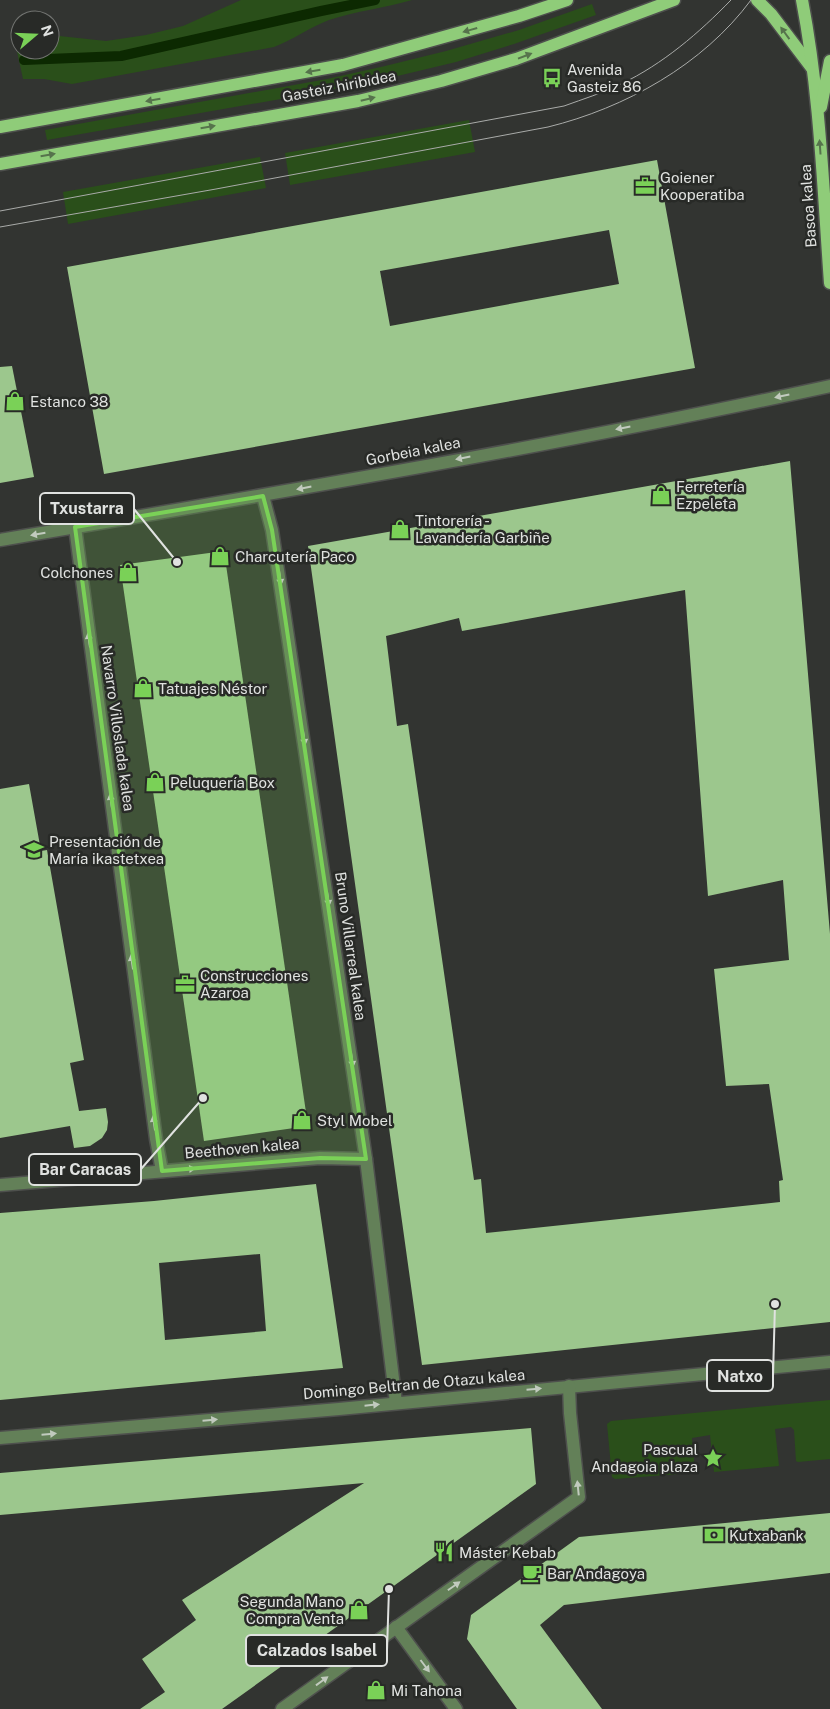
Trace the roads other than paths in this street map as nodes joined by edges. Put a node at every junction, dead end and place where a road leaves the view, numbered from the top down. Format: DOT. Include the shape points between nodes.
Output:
graph roads {
  1 [pos="567,0"];
  2 [pos="674,0"];
  3 [pos="757,0"];
  4 [pos="802,0"];
  5 [pos="830,60"];
  6 [pos="812,68"];
  7 [pos="0,127"];
  8 [pos="818,127"];
  9 [pos="0,164"];
  10 [pos="830,283"];
  11 [pos="830,386"];
  12 [pos="263,496"];
  13 [pos="75,527"];
  14 [pos="0,540"];
  15 [pos="366,1159"];
  16 [pos="162,1171"];
  17 [pos="0,1185"];
  18 [pos="830,1362"];
  19 [pos="570,1386"];
  20 [pos="396,1403"];
  21 [pos="0,1438"];
  22 [pos="396,1627"];
  23 [pos="282,1709"];
  24 [pos="456,1709"];
  1 -- 7 [label="main road, Gasteiz hiribidea, one-way" via="343,65"];
  9 -- 2 [label="main road, Gasteiz hiribidea, one-way" via="358,101 441,81 516,59"];
  6 -- 3 [label="main road, one-way"];
  4 -- 6 [label="main road, Basoa kalea"];
  5 -- 8 [label="main road, Basoa kalea"];
  6 -- 8 [label="main road, Basoa kalea"];
  10 -- 8 [label="main road, Basoa kalea, one-way"];
  11 -- 12 [label="street, Gorbeia kalea, one-way" via="705,413"];
  12 -- 13 [label="street, Gorbeia kalea"];
  12 -- 15 [label="street, Bruno Villarreal kalea, one-way" via="272,530"];
  13 -- 14 [label="street, Gorbeia kalea, one-way"];
  16 -- 13 [label="street, Navarro Villoslada kalea, one-way"];
  16 -- 15 [label="street, Beethoven kalea, one-way" via="320,1158"];
  15 -- 20 [label="street, Bruno Villarreal kalea"];
  16 -- 17 [label="street, Beethoven kalea"];
  18 -- 19 [label="street, Domingo Beltran de Otazu kalea"];
  20 -- 19 [label="street, Domingo Beltran de Otazu kalea, one-way"];
  22 -- 19 [label="street, one-way" via="579,1497"];
  21 -- 20 [label="street, Domingo Beltran de Otazu kalea, one-way"];
  23 -- 22 [label="street, one-way"];
  22 -- 24 [label="street, one-way"];
}
